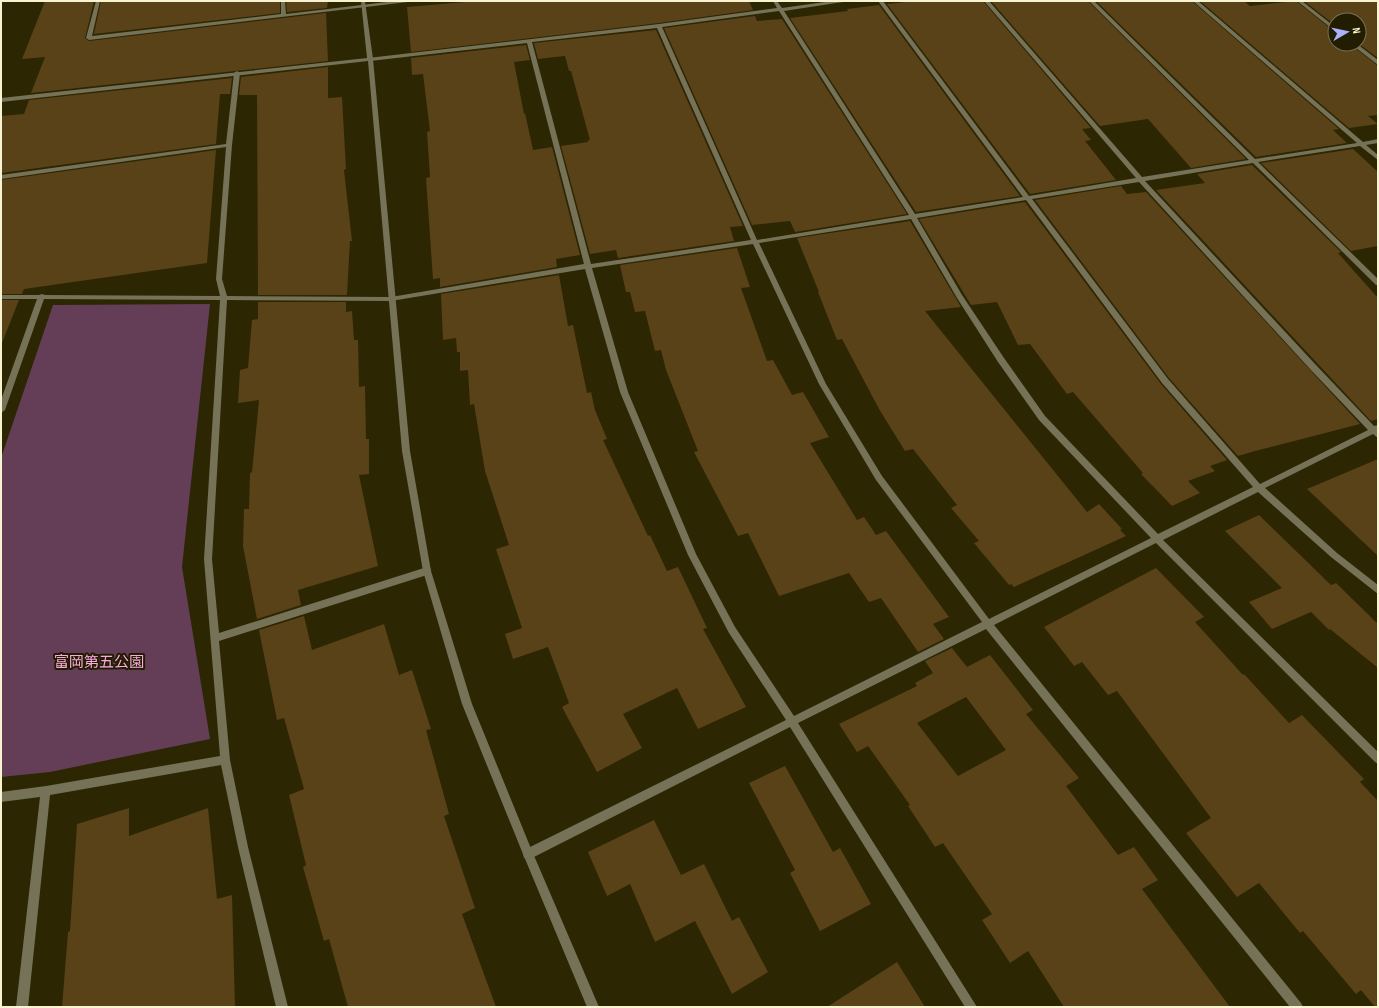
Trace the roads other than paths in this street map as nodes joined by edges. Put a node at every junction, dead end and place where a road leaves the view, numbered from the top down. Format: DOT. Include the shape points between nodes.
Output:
graph roads {
  1 [pos="98,1"];
  2 [pos="283,1"];
  3 [pos="408,1"];
  4 [pos="775,1"];
  5 [pos="843,1"];
  6 [pos="880,1"];
  7 [pos="986,1"];
  8 [pos="1091,1"];
  9 [pos="1195,1"];
  10 [pos="1299,1"];
  11 [pos="363,4"];
  12 [pos="780,9"];
  13 [pos="284,15"];
  14 [pos="1327,23"];
  15 [pos="659,26"];
  16 [pos="529,40"];
  17 [pos="1364,52"];
  18 [pos="370,59"];
  19 [pos="1378,63"];
  20 [pos="237,73"];
  21 [pos="1,100"];
  22 [pos="1378,141"];
  23 [pos="1361,143"];
  24 [pos="229,145"];
  25 [pos="1378,158"];
  26 [pos="1253,161"];
  27 [pos="1,177"];
  28 [pos="1140,179"];
  29 [pos="1027,197"];
  30 [pos="912,215"];
  31 [pos="754,242"];
  32 [pos="588,266"];
  33 [pos="1378,283"];
  34 [pos="42,296"];
  35 [pos="1,297"];
  36 [pos="224,297"];
  37 [pos="391,299"];
  38 [pos="1,410"];
  39 [pos="1376,431"];
  40 [pos="1259,488"];
  41 [pos="1157,539"];
  42 [pos="427,571"];
  43 [pos="1378,590"];
  44 [pos="988,624"];
  45 [pos="216,638"];
  46 [pos="792,722"];
  47 [pos="1378,759"];
  48 [pos="226,760"];
  49 [pos="46,791"];
  50 [pos="1,798"];
  51 [pos="528,854"];
  52 [pos="22,1007"];
  53 [pos="282,1007"];
  54 [pos="593,1007"];
  55 [pos="971,1007"];
  56 [pos="1297,1007"];
  1 -- 13 [label="street" via="89,38"];
  2 -- 13 [label="street"];
  3 -- 11 [label="street"];
  4 -- 12 [label="street"];
  5 -- 12 [label="street"];
  6 -- 29 [label="street"];
  7 -- 28 [label="street"];
  8 -- 26 [label="street"];
  9 -- 23 [label="street"];
  10 -- 14 [label="street"];
  11 -- 13 [label="street"];
  11 -- 18 [label="street"];
  12 -- 15 [label="street"];
  12 -- 30 [label="street"];
  15 -- 16 [label="street"];
  15 -- 31 [label="street"];
  16 -- 18 [label="street"];
  16 -- 32 [label="street"];
  17 -- 19 [label="street"];
  18 -- 20 [label="street"];
  18 -- 37 [label="street"];
  20 -- 21 [label="street"];
  20 -- 24 [label="street"];
  22 -- 23 [label="street"];
  23 -- 25 [label="street"];
  23 -- 26 [label="street"];
  24 -- 27 [label="street"];
  24 -- 36 [label="street" via="219,279"];
  26 -- 28 [label="street"];
  26 -- 33 [label="street"];
  28 -- 29 [label="street"];
  28 -- 39 [label="street"];
  29 -- 30 [label="street"];
  29 -- 40 [label="street" via="1165,381"];
  30 -- 31 [label="street"];
  30 -- 41 [label="street" via="959,296 1042,418"];
  31 -- 32 [label="street"];
  31 -- 44 [label="street" via="823,384 880,478"];
  32 -- 37 [label="street"];
  32 -- 46 [label="street" via="624,392 692,555 732,630"];
  34 -- 35 [label="street"];
  34 -- 36 [label="street"];
  34 -- 38 [label="street"];
  36 -- 37 [label="street"];
  36 -- 45 [label="street" via="208,559"];
  37 -- 42 [label="street" via="406,451"];
  39 -- 40 [label="street"];
  40 -- 41 [label="street"];
  40 -- 43 [label="street" via="1334,555"];
  41 -- 44 [label="street"];
  41 -- 47 [label="street"];
  42 -- 45 [label="street"];
  42 -- 51 [label="street" via="467,704"];
  44 -- 46 [label="street"];
  44 -- 56 [label="street"];
  45 -- 48 [label="street"];
  46 -- 51 [label="street"];
  46 -- 55 [label="street"];
  48 -- 49 [label="street"];
  48 -- 53 [label="street" via="243,847"];
  49 -- 50 [label="street"];
  49 -- 52 [label="street"];
  51 -- 54 [label="street"];
}
